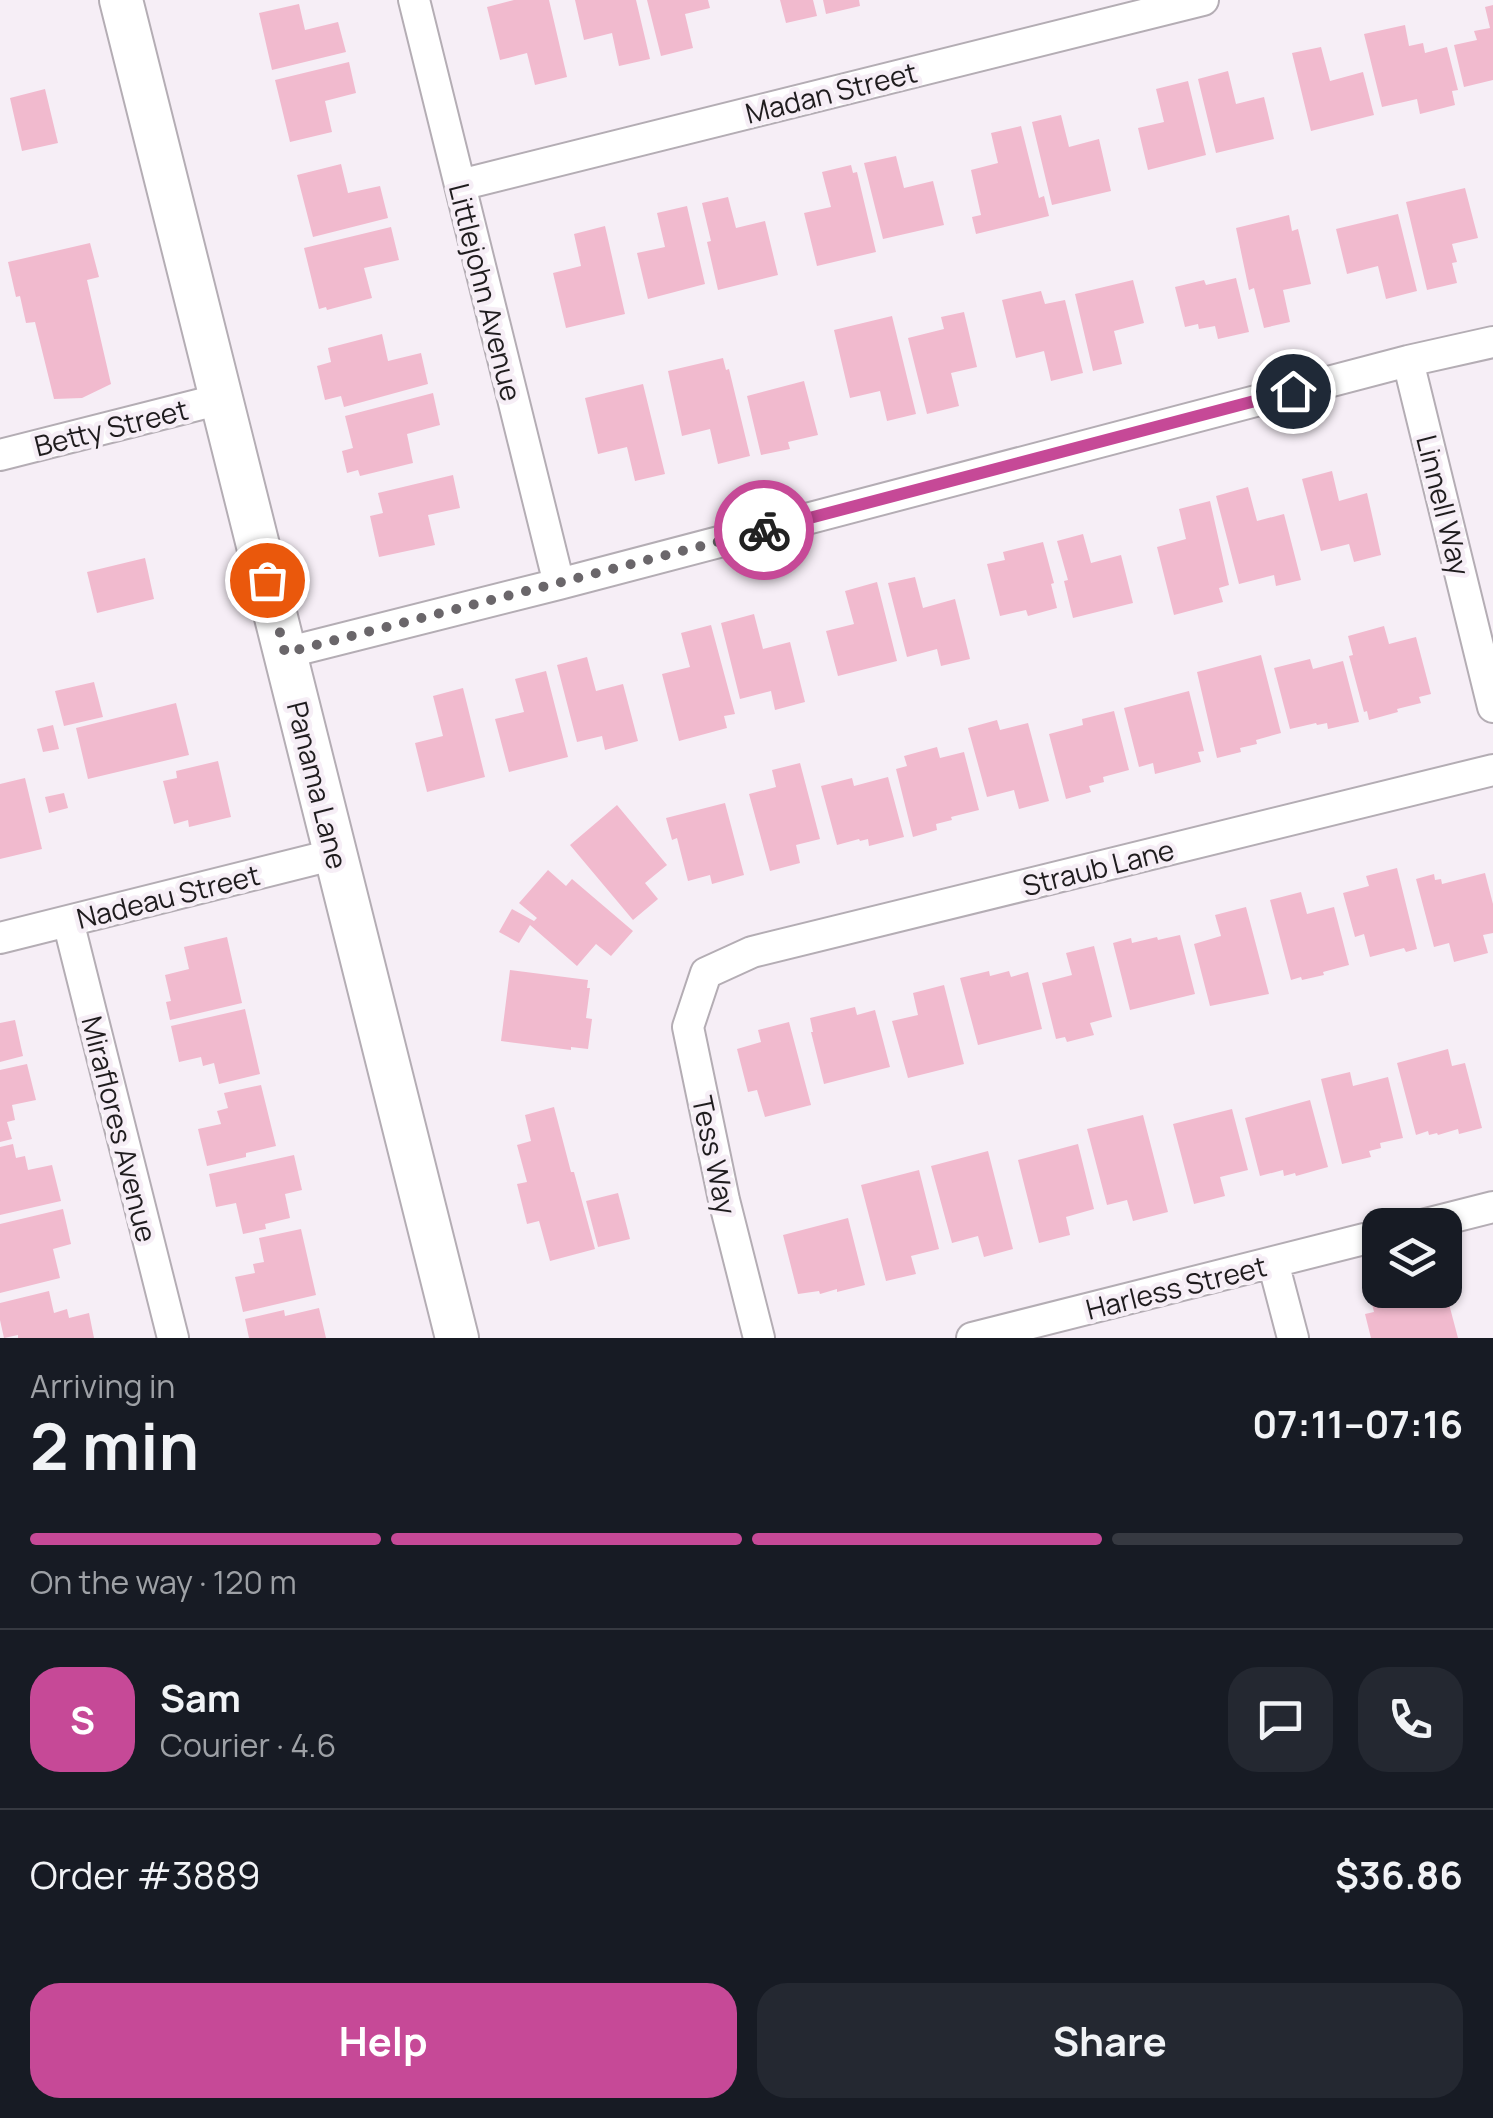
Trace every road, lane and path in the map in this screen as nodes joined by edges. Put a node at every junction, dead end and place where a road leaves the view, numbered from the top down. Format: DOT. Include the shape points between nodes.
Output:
graph roads {
  1 [pos="121,0"];
  2 [pos="414,0"];
  3 [pos="1203,0"];
  4 [pos="460,185"];
  5 [pos="1493,342"];
  6 [pos="1408,361"];
  7 [pos="221,400"];
  8 [pos="0,454"];
  9 [pos="559,584"];
  10 [pos="285,653"];
  11 [pos="1493,707"];
  12 [pos="1493,770"];
  13 [pos="336,854"];
  14 [pos="68,921"];
  15 [pos="0,938"];
  16 [pos="706,973"];
  17 [pos="1493,1207"];
  18 [pos="1462,1215"];
  19 [pos="1362,1240"];
  20 [pos="1273,1262"];
  21 [pos="173,1338"];
  22 [pos="457,1338"];
  23 [pos="759,1338"];
  24 [pos="972,1338"];
  25 [pos="1293,1338"];
  1 -- 7 [label="main road, Panama Lane"];
  2 -- 4 [label="street, Littlejohn Avenue"];
  3 -- 4 [label="street, Madan Street"];
  4 -- 9 [label="street, Littlejohn Avenue"];
  5 -- 6 [label="street"];
  6 -- 9 [label="street"];
  6 -- 11 [label="street, Linnell Way"];
  7 -- 8 [label="street, Betty Street"];
  7 -- 10 [label="main road, Panama Lane"];
  9 -- 10 [label="street"];
  10 -- 13 [label="main road, Panama Lane"];
  12 -- 16 [label="street, Straub Lane" via="752,952"];
  13 -- 14 [label="street, Nadeau Street"];
  13 -- 22 [label="main road, Panama Lane"];
  14 -- 15 [label="street, Nadeau Street"];
  14 -- 21 [label="street, Miraflores Avenue"];
  16 -- 23 [label="street, Tess Way" via="688,1027"];
  17 -- 18 [label="street"];
  19 -- 20 [label="street, Harless Street"];
  20 -- 24 [label="street, Harless Street"];
  20 -- 25 [label="street"];
}
